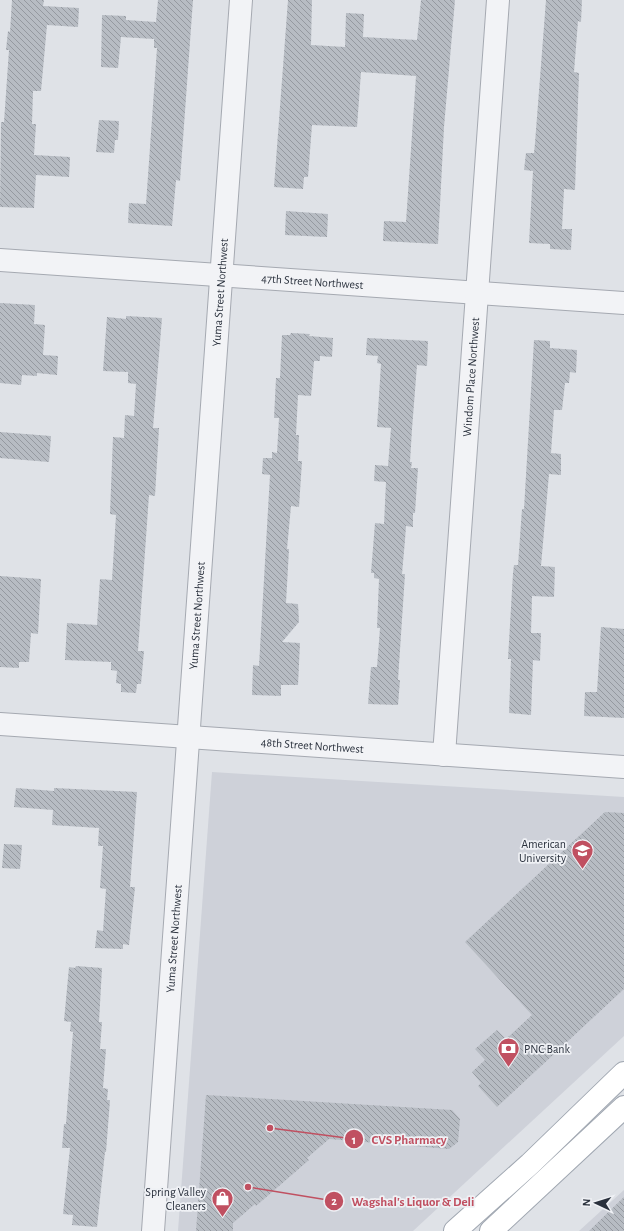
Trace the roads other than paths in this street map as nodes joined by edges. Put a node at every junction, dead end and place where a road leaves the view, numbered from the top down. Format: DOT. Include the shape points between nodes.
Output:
graph roads {
  1 [pos="241,0"];
  2 [pos="498,0"];
  3 [pos="0,260"];
  4 [pos="221,275"];
  5 [pos="476,293"];
  6 [pos="624,303"];
  7 [pos="0,724"];
  8 [pos="188,737"];
  9 [pos="444,755"];
  10 [pos="624,767"];
  11 [pos="624,1073"];
  12 [pos="624,1107"];
  13 [pos="153,1231"];
  14 [pos="455,1231"];
  15 [pos="491,1231"];
  1 -- 4 [label="street, Yuma Street Northwest"];
  2 -- 5 [label="street, Windom Place Northwest"];
  3 -- 4 [label="street, 47th Street Northwest"];
  4 -- 5 [label="street, 47th Street Northwest"];
  4 -- 8 [label="street, Yuma Street Northwest"];
  5 -- 6 [label="street, 47th Street Northwest"];
  5 -- 9 [label="street, Windom Place Northwest"];
  7 -- 8 [label="street, 48th Street Northwest"];
  8 -- 9 [label="street, 48th Street Northwest"];
  8 -- 13 [label="street, Yuma Street Northwest"];
  9 -- 10 [label="street, 48th Street Northwest"];
  11 -- 14 [label="main road" via="530,1164"];
  12 -- 15 [label="main road"];
}
